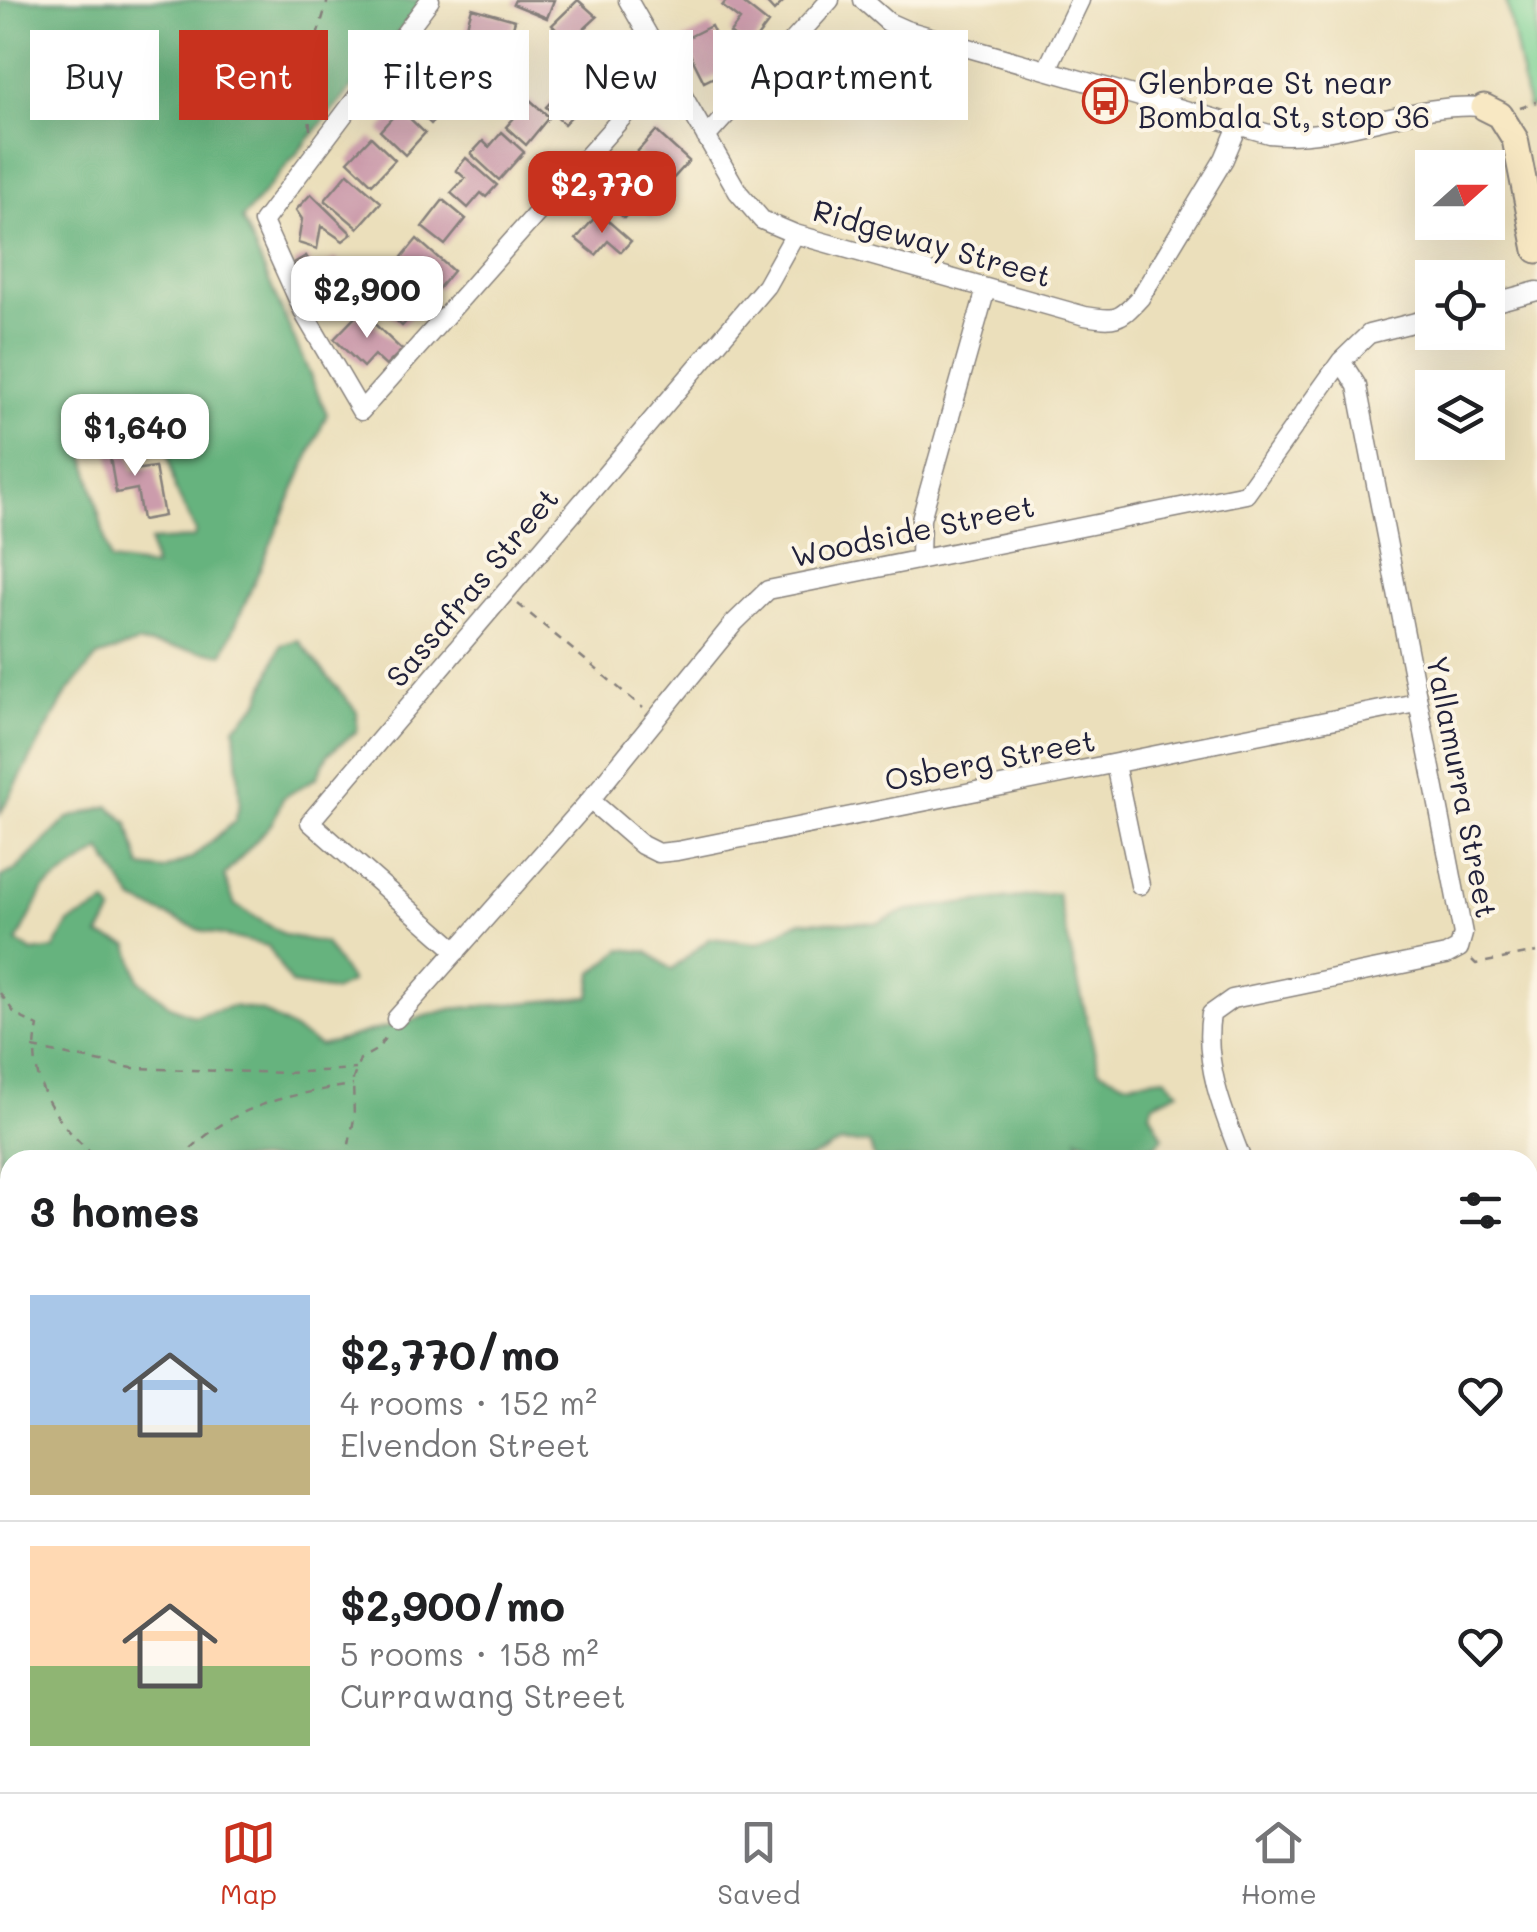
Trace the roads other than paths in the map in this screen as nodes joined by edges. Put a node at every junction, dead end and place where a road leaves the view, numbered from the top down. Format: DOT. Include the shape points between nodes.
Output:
graph roads {
  1 [pos="430,0"];
  2 [pos="628,0"];
  3 [pos="830,0"];
  4 [pos="863,0"];
  5 [pos="1080,0"];
  6 [pos="645,30"];
  7 [pos="1047,69"];
  8 [pos="1484,107"];
  9 [pos="693,115"];
  10 [pos="620,120"];
  11 [pos="1238,126"];
  12 [pos="706,137"];
  13 [pos="795,234"];
  14 [pos="1537,250"];
  15 [pos="986,289"];
  16 [pos="1537,291"];
  17 [pos="1505,299"];
  18 [pos="1415,322"];
  19 [pos="1341,360"];
  20 [pos="920,558"];
  21 [pos="1416,703"];
  22 [pos="1114,764"];
  23 [pos="590,800"];
  24 [pos="1140,885"];
  25 [pos="457,951"];
  26 [pos="396,1019"];
  27 [pos="1238,1150"];
  1 -- 10 [label="street" via="264,222 306,317 362,412"];
  2 -- 6 [label="street, Ridgeway Street"];
  3 -- 12 [label="street"];
  4 -- 7 [label="street" via="897,27"];
  5 -- 7 [label="street"];
  7 -- 11 [label="street"];
  8 -- 11 [label="street" via="1457,105 1295,136"];
  8 -- 14 [label="street" via="1500,115 1515,139"];
  9 -- 12 [label="street, Ridgeway Street"];
  11 -- 15 [label="street, Ridgeway Street" via="1126,314 1111,321"];
  12 -- 13 [label="street, Ridgeway Street" via="762,220"];
  13 -- 15 [label="street, Ridgeway Street"];
  13 -- 25 [label="street, Sassafras Street" via="766,286 310,822"];
  15 -- 20 [label="street" via="921,520"];
  16 -- 17 [label="street"];
  18 -- 19 [label="street, Woodside Street" via="1369,334"];
  19 -- 20 [label="street, Woodside Street" via="1246,494"];
  19 -- 21 [label="street, Yallamurra Street" via="1356,386"];
  20 -- 23 [label="street, Woodside Street" via="768,590"];
  21 -- 22 [label="street, Osberg Street"];
  21 -- 27 [label="street, Yallamurra Street" via="1463,934 1460,948 1232,999 1211,1014 1208,1035 1223,1111"];
  22 -- 23 [label="street, Osberg Street" via="658,853"];
  22 -- 24 [label="street"];
  23 -- 25 [label="street, Woodside Street"];
  25 -- 26 [label="street, Woodside Street"];
}
